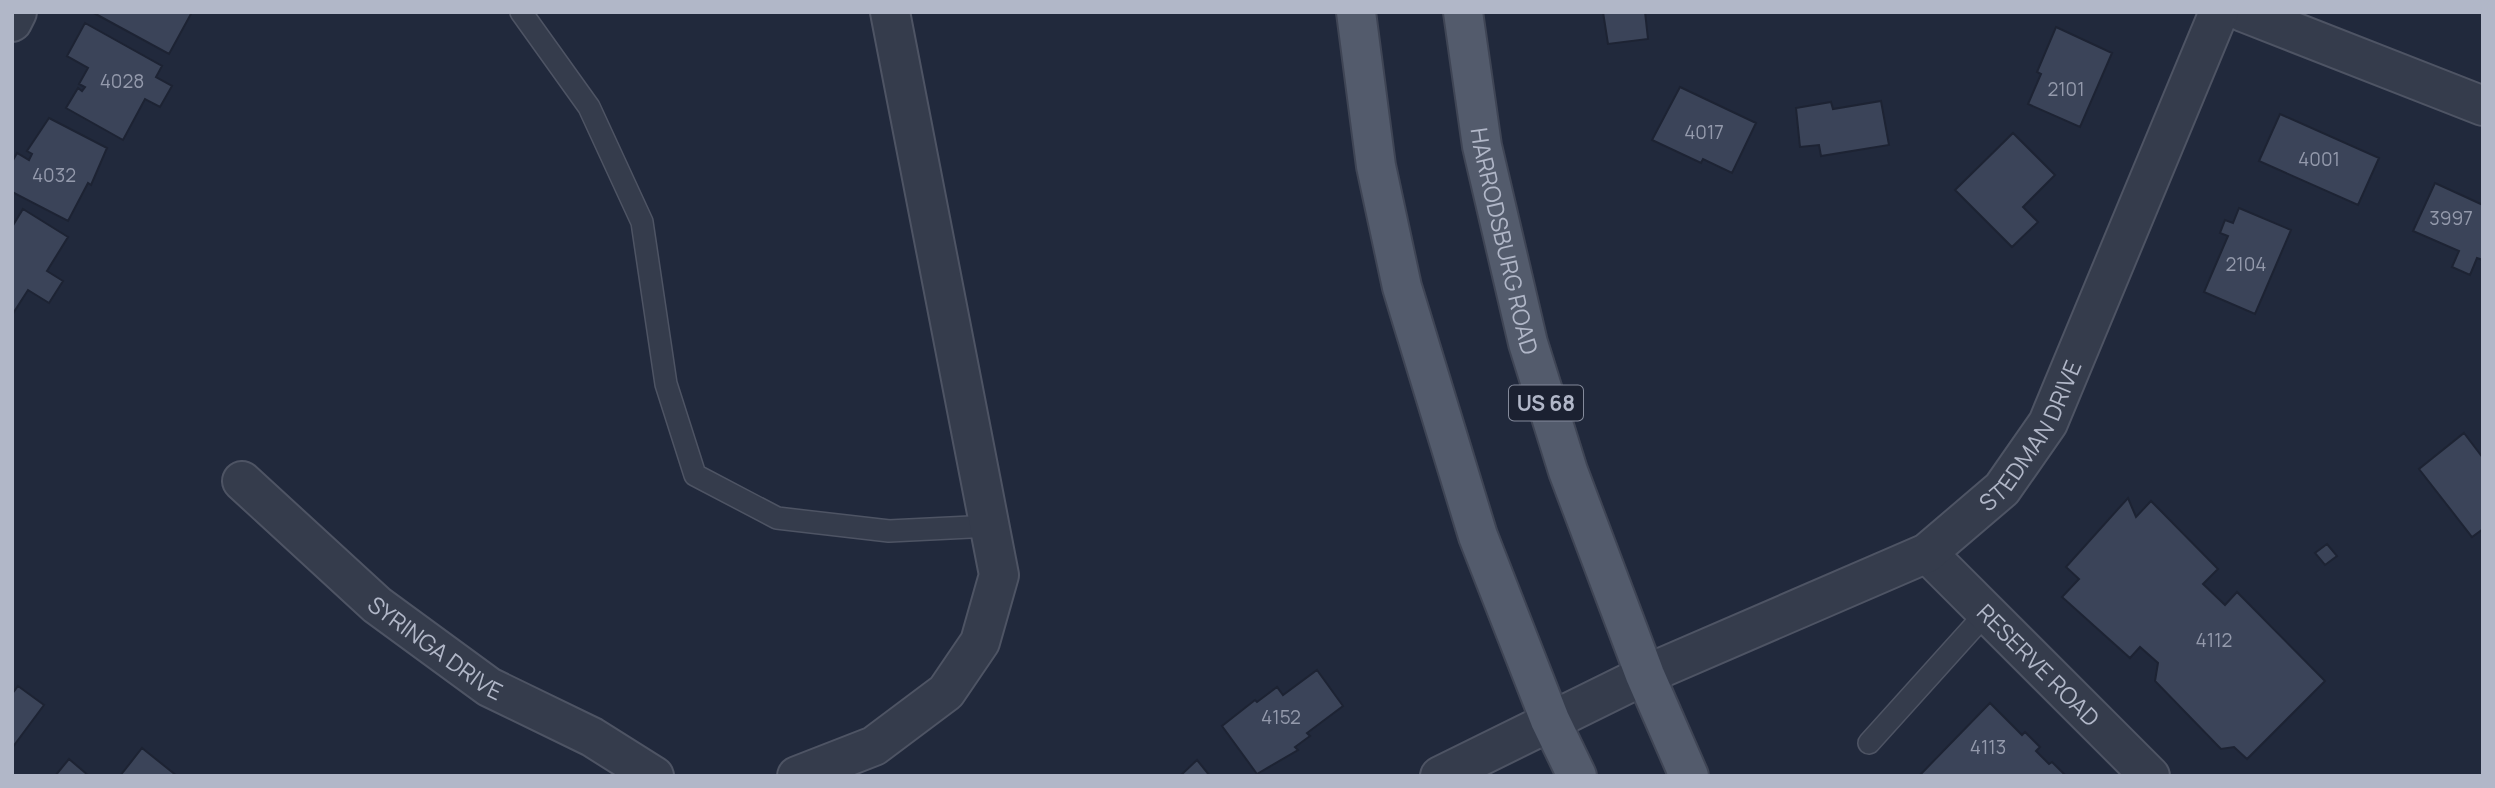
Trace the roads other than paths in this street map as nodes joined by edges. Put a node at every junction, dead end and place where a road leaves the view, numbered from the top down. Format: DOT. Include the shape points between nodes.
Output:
graph roads {
  1 [pos="17,12"];
  2 [pos="521,12"];
  3 [pos="890,12"];
  4 [pos="1356,12"];
  5 [pos="1463,12"];
  6 [pos="2219,12"];
  7 [pos="2244,12"];
  8 [pos="12,22"];
  9 [pos="2483,106"];
  10 [pos="242,481"];
  11 [pos="991,526"];
  12 [pos="1927,553"];
  13 [pos="1987,612"];
  14 [pos="1645,675"];
  15 [pos="1550,720"];
  16 [pos="1869,743"];
  17 [pos="653,776"];
  18 [pos="797,776"];
  19 [pos="1440,776"];
  20 [pos="1577,776"];
  21 [pos="1689,776"];
  22 [pos="2150,776"];
  1 -- 8 [label="street"];
  2 -- 11 [label="lane" via="589,107 642,222 666,384 695,475 777,518 889,531"];
  3 -- 11 [label="street"];
  4 -- 15 [label="main road" via="1376,166 1402,287 1478,536"];
  5 -- 14 [label="main road, HARRODSBURG ROAD / US 68" via="1482,146 1528,343 1567,471"];
  6 -- 12 [label="street, STEDMAN DRIVE" via="2049,423 2002,489"];
  7 -- 9 [label="street"];
  10 -- 17 [label="street, SYRINGA DRIVE" via="377,605 489,687 592,737"];
  11 -- 18 [label="street" via="999,575 980,642 946,692 874,746"];
  12 -- 13 [label="street, RESERVE ROAD"];
  12 -- 14 [label="street, STEDMAN DRIVE"];
  13 -- 16 [label="lane"];
  13 -- 22 [label="street, RESERVE ROAD"];
  14 -- 15 [label="street, STEDMAN DRIVE"];
  14 -- 21 [label="main road, HARRODSBURG ROAD / US 68"];
  15 -- 19 [label="street, STEDMAN DRIVE"];
  15 -- 20 [label="main road"];
}
